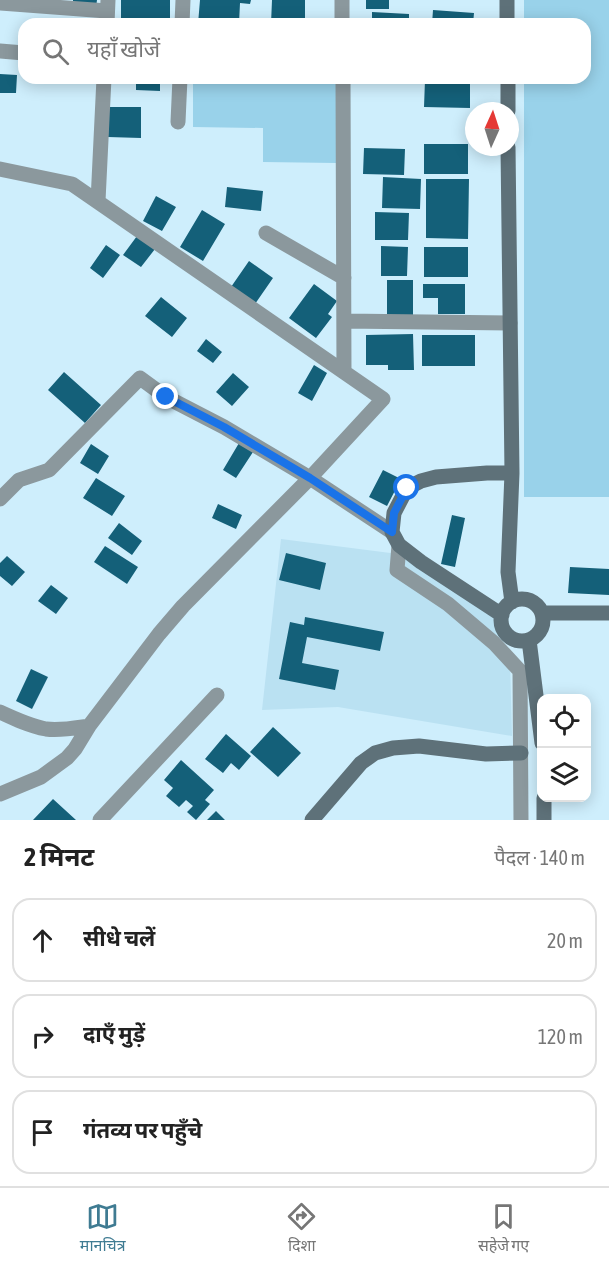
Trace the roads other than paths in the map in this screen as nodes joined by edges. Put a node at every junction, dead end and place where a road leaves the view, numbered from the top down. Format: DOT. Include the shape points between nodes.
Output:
graph roads {
  1 [pos="183,0"];
  2 [pos="342,0"];
  3 [pos="507,0"];
  4 [pos="0,3"];
  5 [pos="107,12"];
  6 [pos="182,18"];
  7 [pos="342,18"];
  8 [pos="507,18"];
  9 [pos="0,51"];
  10 [pos="18,52"];
  11 [pos="104,84"];
  12 [pos="180,84"];
  13 [pos="343,84"];
  14 [pos="508,84"];
  15 [pos="508,102"];
  16 [pos="178,122"];
  17 [pos="508,156"];
  18 [pos="0,169"];
  19 [pos="98,201"];
  20 [pos="266,233"];
  21 [pos="344,278"];
  22 [pos="344,321"];
  23 [pos="510,323"];
  24 [pos="344,372"];
  25 [pos="512,473"];
  26 [pos="310,478"];
  27 [pos="0,499"];
  28 [pos="395,538"];
  29 [pos="507,609"];
  30 [pos="542,613"];
  31 [pos="609,613"];
  32 [pos="529,640"];
  33 [pos="217,695"];
  34 [pos="537,703"];
  35 [pos="0,712"];
  36 [pos="89,726"];
  37 [pos="521,753"];
  38 [pos="0,794"];
  39 [pos="544,802"];
  40 [pos="100,820"];
  41 [pos="312,820"];
  42 [pos="521,820"];
  43 [pos="544,820"];
  1 -- 6 [label="street"];
  2 -- 7 [label="street"];
  3 -- 8 [label="street"];
  4 -- 5 [label="street"];
  9 -- 10 [label="street"];
  11 -- 19 [label="street"];
  12 -- 16 [label="street"];
  13 -- 21 [label="street"];
  14 -- 15 [label="street"];
  17 -- 23 [label="street"];
  18 -- 19 [label="street" via="72,184"];
  19 -- 24 [label="street"];
  20 -- 21 [label="street"];
  21 -- 22 [label="street"];
  22 -- 23 [label="street"];
  22 -- 24 [label="street"];
  23 -- 25 [label="street"];
  24 -- 26 [label="street" via="383,399"];
  25 -- 28 [label="street" via="436,477 407,488 394,513"];
  25 -- 29 [label="street"];
  26 -- 27 [label="street" via="166,397 140,378 48,470 19,480"];
  26 -- 28 [label="street"];
  26 -- 36 [label="street" via="165,627"];
  28 -- 29 [label="street" via="421,562"];
  28 -- 37 [label="street" via="397,570 448,604 494,643 520,672"];
  29 -- 30 [label="street" via="517,600 529,601"];
  29 -- 32 [label="street" via="502,628 510,638"];
  30 -- 31 [label="street"];
  30 -- 32 [label="street" via="542,626"];
  32 -- 34 [label="street"];
  33 -- 40 [label="street"];
  35 -- 36 [label="street" via="45,729"];
  36 -- 38 [label="street" via="75,749 53,769"];
  37 -- 41 [label="street" via="486,754 419,746 375,753 361,763"];
  37 -- 42 [label="street"];
  39 -- 43 [label="street"];
}
